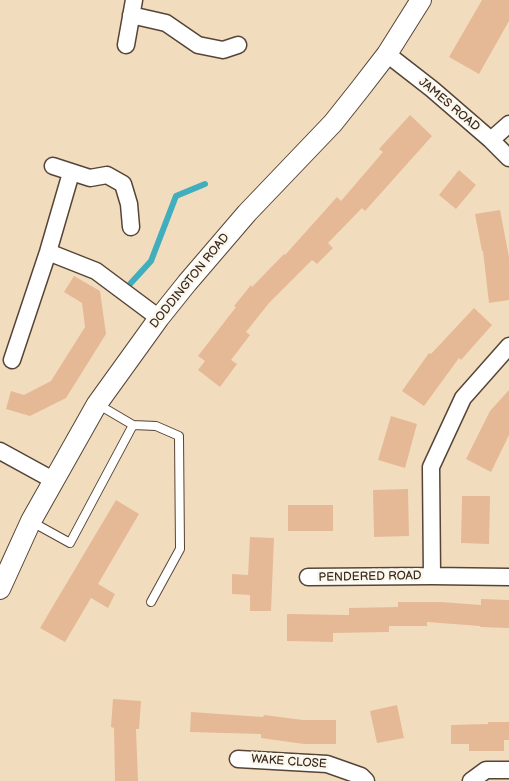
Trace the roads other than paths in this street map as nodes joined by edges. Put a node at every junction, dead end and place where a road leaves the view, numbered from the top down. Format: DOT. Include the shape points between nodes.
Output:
graph roads {
  1 [pos="421,0"];
  2 [pos="132,7"];
  3 [pos="126,44"];
  4 [pos="238,45"];
  5 [pos="387,54"];
  6 [pos="509,124"];
  7 [pos="491,140"];
  8 [pos="509,158"];
  9 [pos="52,166"];
  10 [pos="71,172"];
  11 [pos="131,227"];
  12 [pos="48,252"];
  13 [pos="159,318"];
  14 [pos="509,346"];
  15 [pos="12,360"];
  16 [pos="97,404"];
  17 [pos="133,426"];
  18 [pos="0,451"];
  19 [pos="53,480"];
  20 [pos="30,521"];
  21 [pos="432,576"];
  22 [pos="308,577"];
  23 [pos="509,577"];
  24 [pos="0,589"];
  25 [pos="151,602"];
  26 [pos="238,759"];
  27 [pos="509,770"];
  28 [pos="366,781"];
  29 [pos="471,781"];
  1 -- 5 [label="street, DODDINGTON ROAD"];
  2 -- 3 [label="street"];
  2 -- 4 [label="street" via="166,23 198,45 223,50"];
  5 -- 7 [label="street, JAMES ROAD"];
  5 -- 13 [label="street, DODDINGTON ROAD" via="333,123 231,231"];
  6 -- 7 [label="street"];
  7 -- 8 [label="street, JAMES ROAD"];
  9 -- 10 [label="street"];
  10 -- 11 [label="street" via="90,178 107,175 123,184"];
  10 -- 12 [label="street"];
  12 -- 13 [label="street" via="96,271"];
  12 -- 15 [label="street"];
  13 -- 16 [label="street, DODDINGTON ROAD"];
  14 -- 21 [label="street, PENDERED ROAD" via="463,398 431,467"];
  16 -- 17 [label="lane"];
  16 -- 19 [label="street, DODDINGTON ROAD"];
  17 -- 20 [label="lane" via="70,543"];
  17 -- 25 [label="lane" via="156,426 178,436 180,549"];
  18 -- 19 [label="street"];
  19 -- 20 [label="street, DODDINGTON ROAD"];
  20 -- 24 [label="street, DODDINGTON ROAD"];
  21 -- 22 [label="street, PENDERED ROAD"];
  21 -- 23 [label="street, PENDERED ROAD"];
  26 -- 28 [label="street, WAKE CLOSE" via="327,764 361,776"];
  27 -- 29 [label="street" via="486,770"];
}
